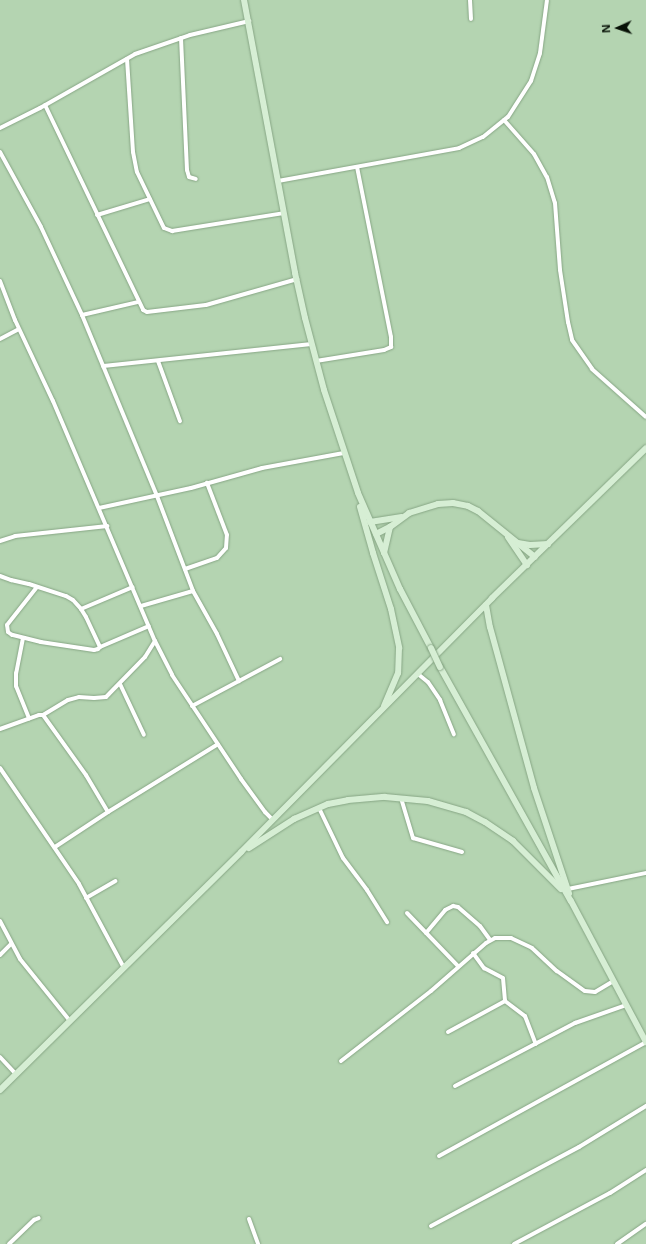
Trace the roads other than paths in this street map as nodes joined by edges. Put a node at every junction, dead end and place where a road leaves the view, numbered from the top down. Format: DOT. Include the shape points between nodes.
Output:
graph roads {
  1 [pos="244,0"];
  2 [pos="470,0"];
  3 [pos="547,0"];
  4 [pos="471,19"];
  5 [pos="249,21"];
  6 [pos="181,38"];
  7 [pos="127,59"];
  8 [pos="45,105"];
  9 [pos="504,120"];
  10 [pos="0,128"];
  11 [pos="0,152"];
  12 [pos="357,167"];
  13 [pos="196,179"];
  14 [pos="278,181"];
  15 [pos="150,199"];
  16 [pos="284,213"];
  17 [pos="97,215"];
  18 [pos="297,279"];
  19 [pos="0,281"];
  20 [pos="1,291"];
  21 [pos="138,302"];
  22 [pos="82,315"];
  23 [pos="19,329"];
  24 [pos="0,339"];
  25 [pos="312,344"];
  26 [pos="158,360"];
  27 [pos="316,361"];
  28 [pos="103,366"];
  29 [pos="646,417"];
  30 [pos="180,421"];
  31 [pos="646,448"];
  32 [pos="344,453"];
  33 [pos="207,483"];
  34 [pos="358,493"];
  35 [pos="157,496"];
  36 [pos="99,508"];
  37 [pos="402,517"];
  38 [pos="370,522"];
  39 [pos="107,526"];
  40 [pos="390,527"];
  41 [pos="376,534"];
  42 [pos="507,536"];
  43 [pos="0,541"];
  44 [pos="518,543"];
  45 [pos="548,544"];
  46 [pos="384,553"];
  47 [pos="535,557"];
  48 [pos="527,565"];
  49 [pos="184,569"];
  50 [pos="0,576"];
  51 [pos="37,587"];
  52 [pos="133,587"];
  53 [pos="193,591"];
  54 [pos="486,605"];
  55 [pos="141,606"];
  56 [pos="81,609"];
  57 [pos="149,626"];
  58 [pos="23,638"];
  59 [pos="156,641"];
  60 [pos="100,647"];
  61 [pos="280,659"];
  62 [pos="418,674"];
  63 [pos="239,681"];
  64 [pos="120,684"];
  65 [pos="192,706"];
  66 [pos="380,712"];
  67 [pos="43,715"];
  68 [pos="29,718"];
  69 [pos="0,729"];
  70 [pos="454,734"];
  71 [pos="144,736"];
  72 [pos="218,744"];
  73 [pos="0,768"];
  74 [pos="401,798"];
  75 [pos="319,808"];
  76 [pos="108,812"];
  77 [pos="272,818"];
  78 [pos="55,847"];
  79 [pos="241,852"];
  80 [pos="462,852"];
  81 [pos="646,873"];
  82 [pos="116,881"];
  83 [pos="568,889"];
  84 [pos="86,898"];
  85 [pos="571,901"];
  86 [pos="407,913"];
  87 [pos="0,920"];
  88 [pos="387,922"];
  89 [pos="426,933"];
  90 [pos="490,940"];
  91 [pos="11,944"];
  92 [pos="474,953"];
  93 [pos="0,955"];
  94 [pos="458,966"];
  95 [pos="124,968"];
  96 [pos="613,981"];
  97 [pos="505,1002"];
  98 [pos="626,1005"];
  99 [pos="70,1021"];
  100 [pos="448,1032"];
  101 [pos="646,1042"];
  102 [pos="536,1044"];
  103 [pos="0,1057"];
  104 [pos="341,1060"];
  105 [pos="16,1074"];
  106 [pos="455,1086"];
  107 [pos="0,1090"];
  108 [pos="646,1106"];
  109 [pos="439,1156"];
  110 [pos="646,1170"];
  111 [pos="39,1218"];
  112 [pos="249,1219"];
  113 [pos="646,1224"];
  114 [pos="431,1226"];
  115 [pos="9,1244"];
  116 [pos="258,1244"];
  117 [pos="514,1244"];
  118 [pos="617,1244"];
  1 -- 5 [label="main road"];
  2 -- 4 [label="street"];
  3 -- 9 [label="street" via="540,53 531,82"];
  5 -- 6 [label="street"];
  5 -- 14 [label="main road"];
  6 -- 7 [label="street" via="134,54"];
  6 -- 13 [label="street" via="187,170 189,177"];
  7 -- 8 [label="street"];
  7 -- 15 [label="street" via="133,152 138,172"];
  8 -- 10 [label="street"];
  8 -- 17 [label="street"];
  9 -- 12 [label="street" via="483,137 459,148"];
  9 -- 29 [label="street" via="534,154 547,176 555,203 560,270 572,340 592,369"];
  11 -- 22 [label="street" via="41,227"];
  12 -- 14 [label="street"];
  12 -- 27 [label="street" via="391,347"];
  14 -- 16 [label="main road"];
  15 -- 16 [label="street" via="164,228 172,231"];
  15 -- 17 [label="street"];
  16 -- 18 [label="main road"];
  17 -- 21 [label="street"];
  18 -- 21 [label="street" via="206,305 147,312"];
  18 -- 25 [label="main road"];
  19 -- 20 [label="street"];
  20 -- 23 [label="street"];
  21 -- 22 [label="street"];
  22 -- 28 [label="street"];
  23 -- 24 [label="street"];
  23 -- 36 [label="street"];
  25 -- 26 [label="street"];
  25 -- 27 [label="main road"];
  26 -- 28 [label="street"];
  26 -- 30 [label="street"];
  27 -- 32 [label="main road"];
  28 -- 35 [label="street"];
  31 -- 45 [label="main road"];
  32 -- 33 [label="street" via="262,468"];
  32 -- 34 [label="main road"];
  33 -- 35 [label="street"];
  33 -- 49 [label="street" via="227,535 226,548 217,558"];
  34 -- 38 [label="main road"];
  34 -- 66 [label="main road" via="367,535 391,609 399,648 398,673"];
  35 -- 36 [label="street"];
  35 -- 49 [label="street"];
  36 -- 39 [label="street"];
  37 -- 38 [label="main road"];
  37 -- 40 [label="main road"];
  37 -- 42 [label="main road" via="424,508 453,503 478,511 491,519"];
  38 -- 41 [label="main road"];
  39 -- 43 [label="street" via="15,536"];
  39 -- 52 [label="street"];
  40 -- 41 [label="main road"];
  40 -- 46 [label="main road"];
  41 -- 46 [label="main road"];
  42 -- 44 [label="main road"];
  42 -- 48 [label="main road"];
  44 -- 45 [label="main road"];
  44 -- 47 [label="main road"];
  45 -- 47 [label="main road"];
  46 -- 85 [label="main road, bridge" via="440,667"];
  47 -- 48 [label="main road"];
  48 -- 54 [label="main road"];
  49 -- 53 [label="street"];
  50 -- 51 [label="street"];
  51 -- 56 [label="street" via="66,596"];
  51 -- 58 [label="street" via="7,625 8,632"];
  52 -- 55 [label="street"];
  52 -- 56 [label="street"];
  53 -- 55 [label="street"];
  53 -- 63 [label="street"];
  54 -- 62 [label="main road"];
  54 -- 83 [label="main road" via="534,788"];
  55 -- 57 [label="street"];
  56 -- 60 [label="street"];
  57 -- 59 [label="street"];
  57 -- 60 [label="street"];
  58 -- 60 [label="street" via="94,650"];
  58 -- 68 [label="street" via="16,686"];
  59 -- 64 [label="street"];
  59 -- 65 [label="street" via="172,675"];
  61 -- 63 [label="street"];
  62 -- 66 [label="main road"];
  62 -- 70 [label="street" via="428,682 440,700"];
  63 -- 65 [label="street"];
  64 -- 67 [label="street" via="106,697 79,697 68,700"];
  64 -- 71 [label="street"];
  65 -- 72 [label="street"];
  66 -- 77 [label="main road"];
  67 -- 68 [label="street"];
  67 -- 76 [label="street" via="86,775"];
  68 -- 69 [label="street"];
  72 -- 76 [label="street"];
  72 -- 77 [label="street" via="257,802"];
  73 -- 78 [label="street"];
  74 -- 75 [label="main road" via="348,800"];
  74 -- 80 [label="street" via="413,838"];
  74 -- 85 [label="main road" via="450,807 486,822 513,841"];
  75 -- 79 [label="main road" via="294,819"];
  75 -- 88 [label="street" via="343,858"];
  76 -- 78 [label="street"];
  77 -- 79 [label="main road"];
  78 -- 84 [label="street"];
  79 -- 95 [label="main road"];
  81 -- 83 [label="street"];
  82 -- 84 [label="street"];
  83 -- 85 [label="main road"];
  84 -- 95 [label="street"];
  85 -- 96 [label="main road"];
  86 -- 89 [label="street"];
  87 -- 91 [label="street"];
  89 -- 90 [label="street" via="445,910 453,906 458,907 480,926"];
  89 -- 94 [label="street"];
  90 -- 92 [label="street"];
  90 -- 96 [label="street" via="511,938 532,948 585,991 595,992"];
  91 -- 93 [label="street"];
  91 -- 99 [label="street" via="34,978"];
  92 -- 94 [label="street"];
  92 -- 97 [label="street" via="484,968 503,978"];
  94 -- 104 [label="street" via="431,991"];
  95 -- 99 [label="main road"];
  96 -- 98 [label="main road"];
  97 -- 100 [label="street"];
  97 -- 102 [label="street" via="524,1016"];
  98 -- 101 [label="main road"];
  98 -- 102 [label="street" via="575,1023"];
  99 -- 105 [label="main road"];
  101 -- 109 [label="street"];
  102 -- 106 [label="street"];
  103 -- 105 [label="street"];
  105 -- 107 [label="main road"];
  108 -- 114 [label="street" via="579,1147"];
  110 -- 117 [label="street" via="610,1193"];
  111 -- 115 [label="street"];
  112 -- 116 [label="street"];
  113 -- 118 [label="street"];
}
